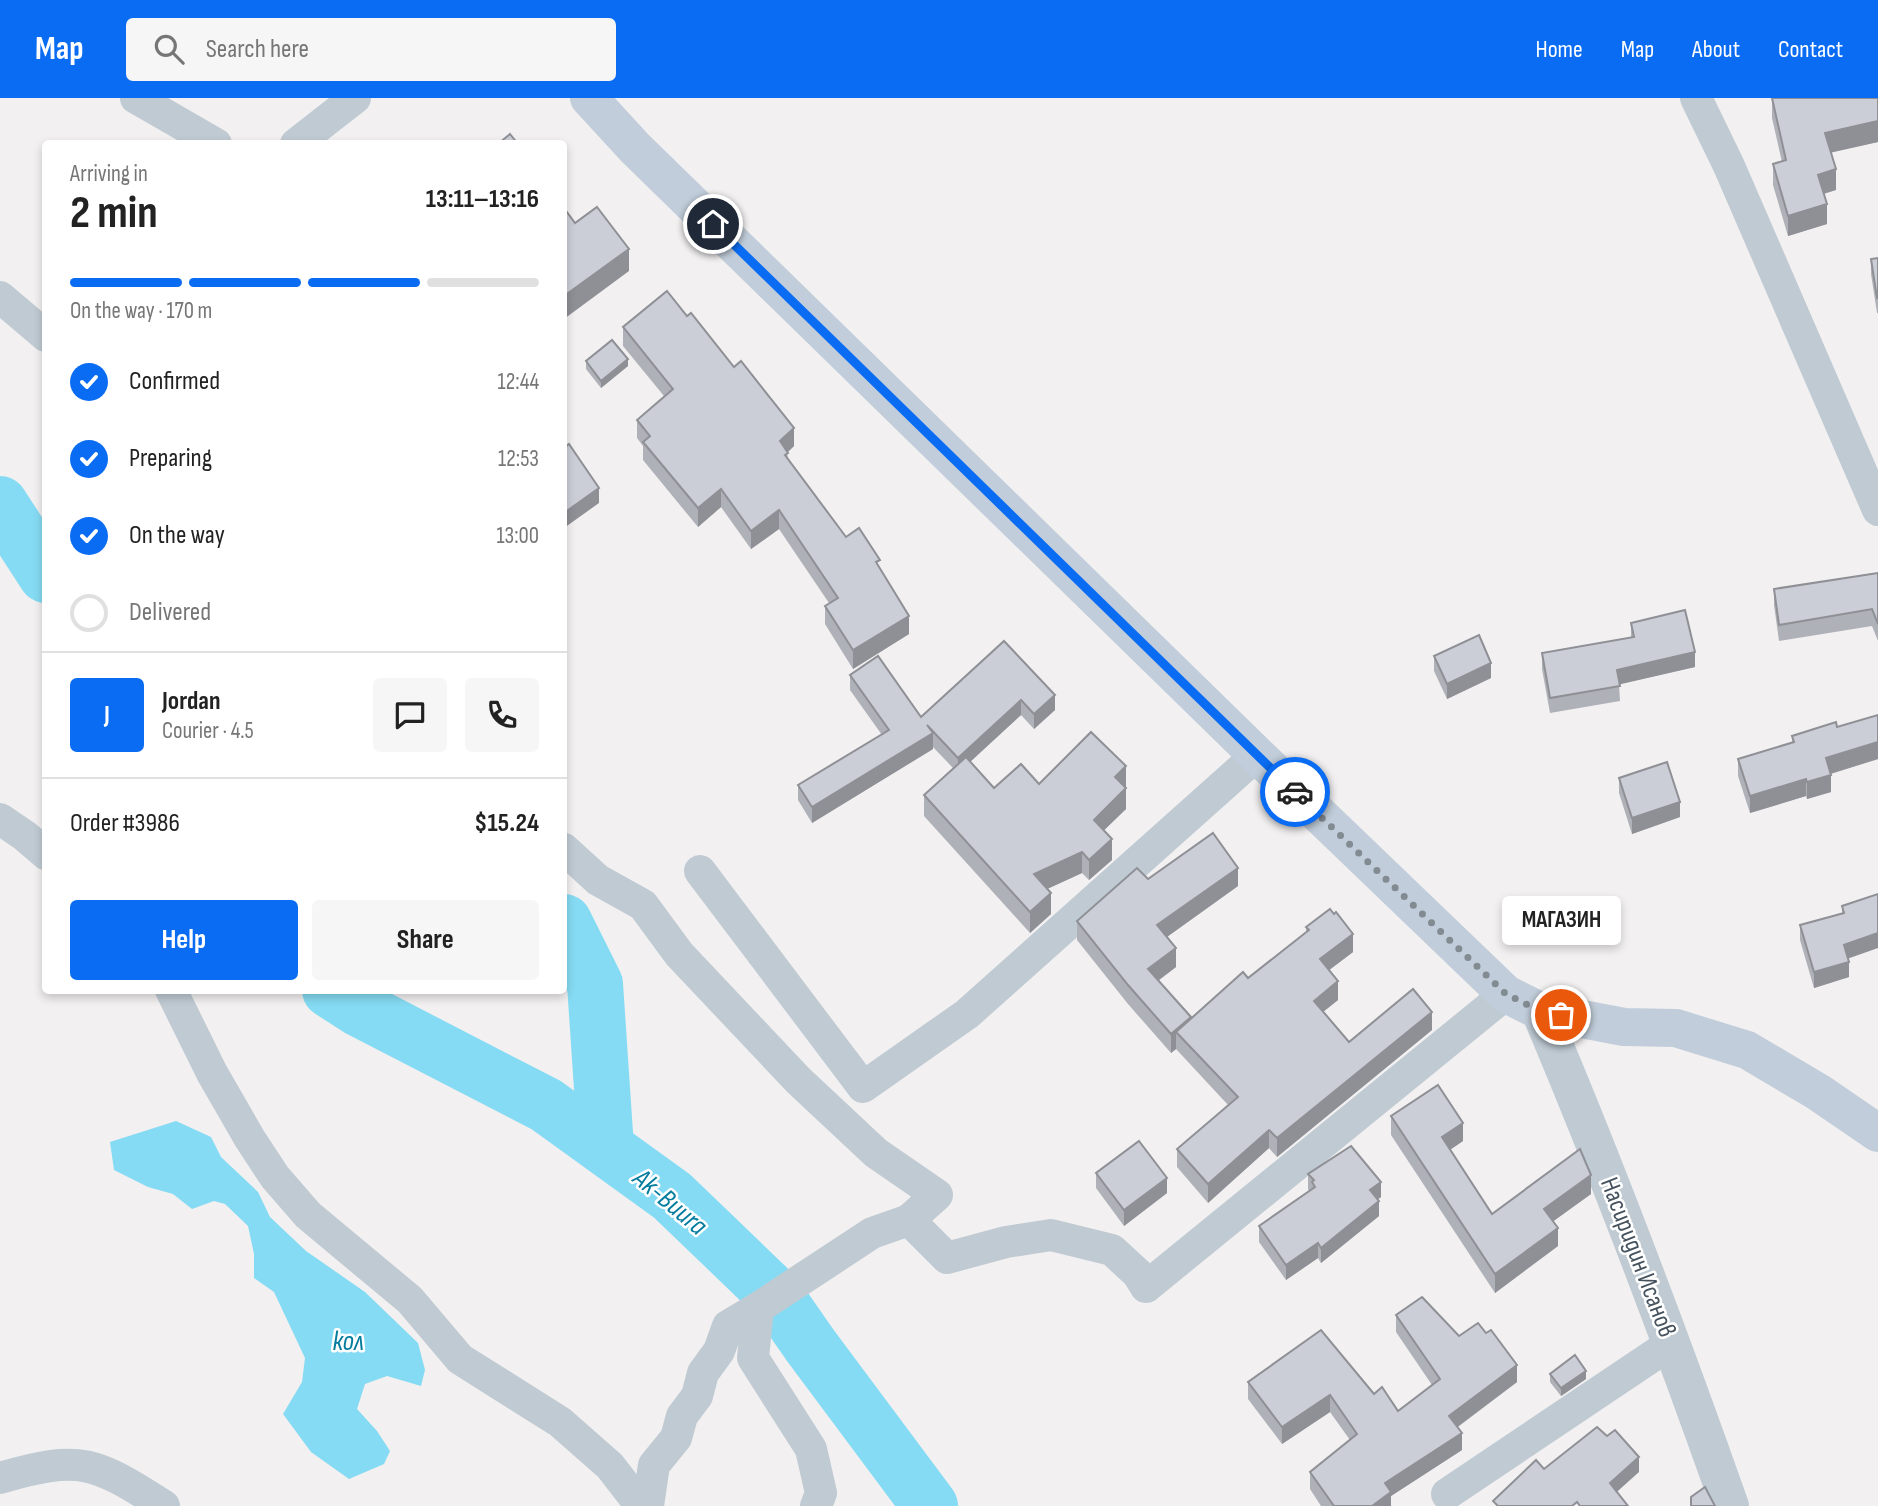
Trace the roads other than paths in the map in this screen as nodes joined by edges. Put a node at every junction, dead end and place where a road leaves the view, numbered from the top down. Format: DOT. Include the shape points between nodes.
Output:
graph roads {
  1 [pos="136,98"];
  2 [pos="355,98"];
  3 [pos="589,98"];
  4 [pos="1696,98"];
  5 [pos="209,140"];
  6 [pos="301,140"];
  7 [pos="0,297"];
  8 [pos="42,333"];
  9 [pos="1878,510"];
  10 [pos="1257,755"];
  11 [pos="0,819"];
  12 [pos="42,851"];
  13 [pos="567,852"];
  14 [pos="700,871"];
  15 [pos="173,994"];
  16 [pos="1506,994"];
  17 [pos="1540,1011"];
  18 [pos="1878,1133"];
  19 [pos="909,1220"];
  20 [pos="758,1308"];
  21 [pos="1672,1343"];
  22 [pos="0,1478"];
  23 [pos="1447,1494"];
  24 [pos="164,1506"];
  25 [pos="641,1506"];
  26 [pos="648,1506"];
  27 [pos="816,1506"];
  28 [pos="1730,1506"];
  1 -- 5 [label="street"];
  2 -- 6 [label="street"];
  3 -- 10 [label="main road"];
  4 -- 9 [label="street"];
  7 -- 8 [label="street"];
  10 -- 14 [label="street" via="967,1014 863,1087"];
  10 -- 16 [label="main road"];
  11 -- 12 [label="street"];
  13 -- 19 [label="street" via="598,880 643,905 679,954 798,1080 877,1153 937,1195"];
  15 -- 25 [label="street" via="250,1139 308,1215 411,1300 460,1359 560,1422 610,1466"];
  16 -- 17 [label="main road"];
  16 -- 19 [label="street" via="1146,1287 1112,1250 1051,1235 947,1258"];
  17 -- 18 [label="main road" via="1624,1027 1675,1028 1747,1050"];
  17 -- 21 [label="street, Насиридин Исанов" via="1594,1137"];
  19 -- 20 [label="street" via="872,1233"];
  20 -- 26 [label="street" via="728,1326 697,1396 682,1416 676,1438 654,1465"];
  20 -- 27 [label="street" via="753,1358 811,1449 821,1493"];
  21 -- 23 [label="street"];
  21 -- 28 [label="street, Насиридин Исанов"];
  22 -- 24 [label="street" via="63,1463 93,1466"];
}
